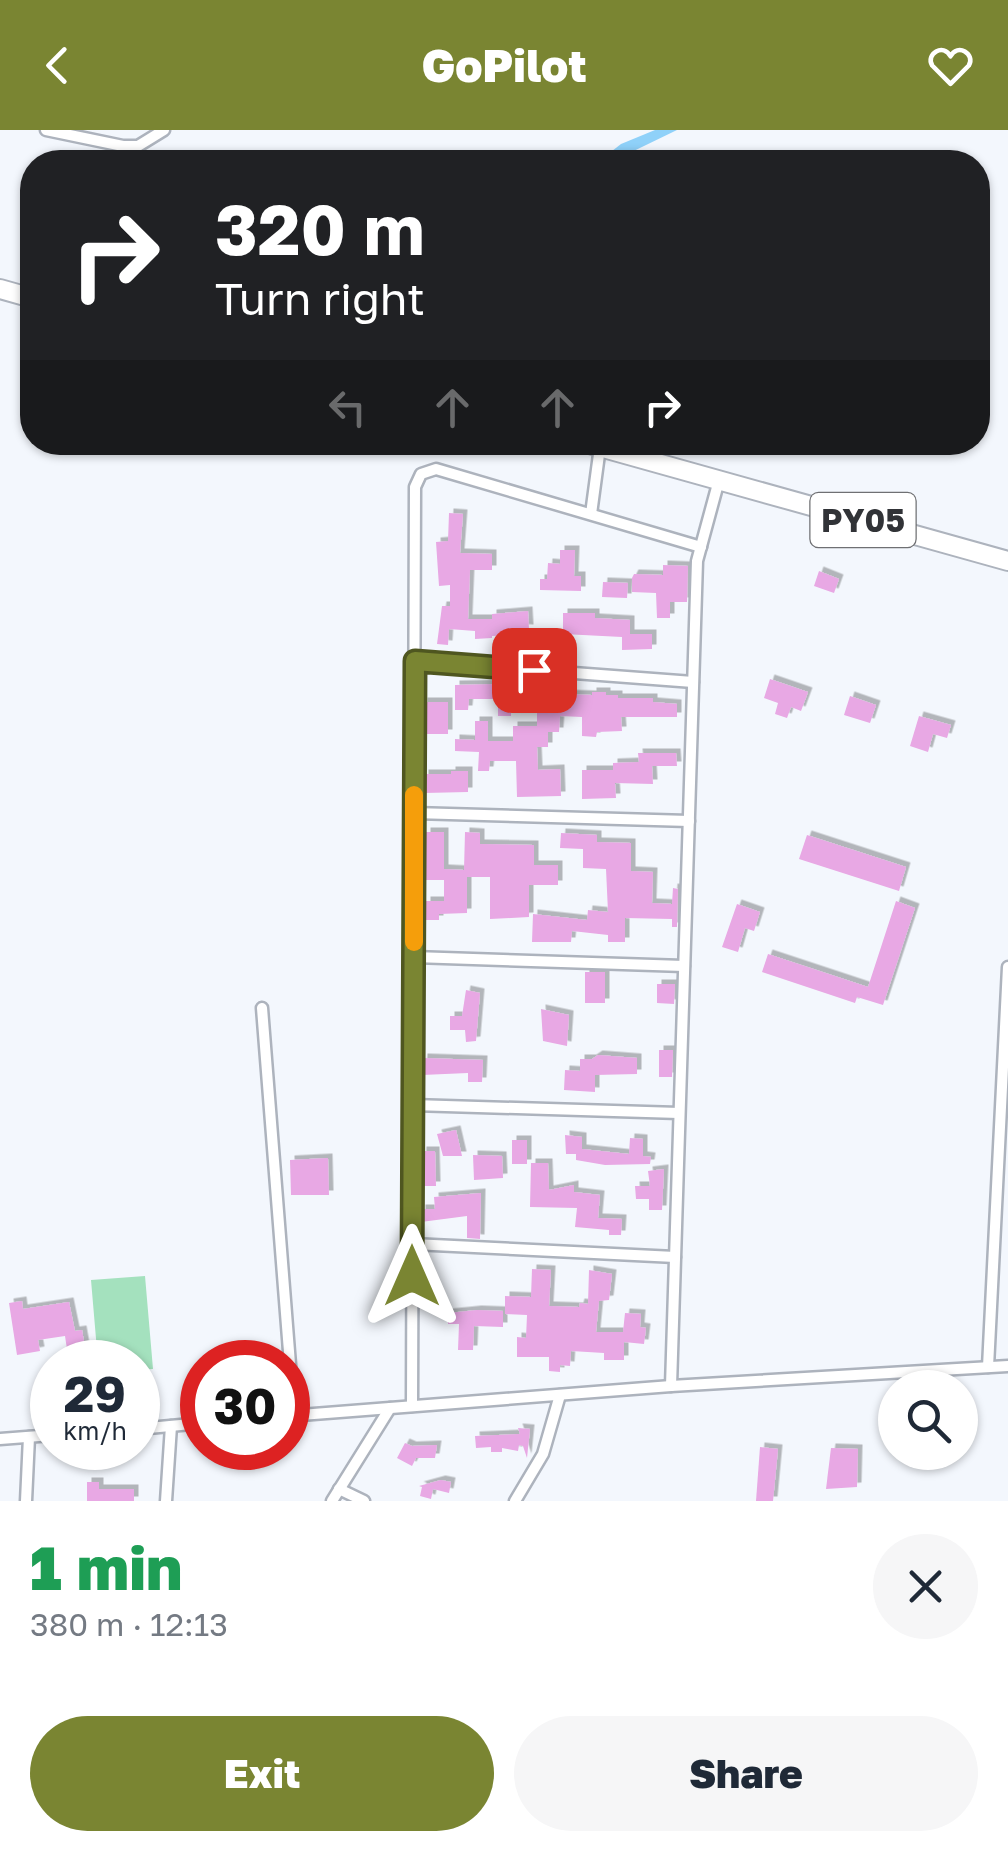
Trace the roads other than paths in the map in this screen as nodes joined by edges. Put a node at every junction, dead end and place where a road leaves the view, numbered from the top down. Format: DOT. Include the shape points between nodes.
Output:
graph roads {
  1 [pos="46,130"];
  2 [pos="164,130"];
  3 [pos="591,455"];
  4 [pos="628,455"];
  5 [pos="719,480"];
  6 [pos="591,514"];
  7 [pos="701,546"];
  8 [pos="1008,561"];
  9 [pos="415,661"];
  10 [pos="693,682"];
  11 [pos="414,812"];
  12 [pos="688,821"];
  13 [pos="414,957"];
  14 [pos="684,966"];
  15 [pos="1008,967"];
  16 [pos="1007,992"];
  17 [pos="262,1008"];
  18 [pos="413,1105"];
  19 [pos="679,1113"];
  20 [pos="1004,1144"];
  21 [pos="413,1244"];
  22 [pos="675,1256"];
  23 [pos="286,1340"];
  24 [pos="1008,1366"];
  25 [pos="988,1367"];
  26 [pos="671,1386"];
  27 [pos="560,1395"];
  28 [pos="412,1406"];
  29 [pos="390,1408"];
  30 [pos="310,1414"];
  31 [pos="180,1425"];
  32 [pos="171,1426"];
  33 [pos="160,1427"];
  34 [pos="29,1437"];
  35 [pos="0,1439"];
  36 [pos="339,1490"];
  37 [pos="26,1501"];
  38 [pos="166,1501"];
  39 [pos="332,1501"];
  40 [pos="364,1501"];
  41 [pos="516,1501"];
  1 -- 2 [label="street" via="138,146"];
  3 -- 6 [label="street"];
  4 -- 5 [label="highway, PY05"];
  5 -- 7 [label="street"];
  5 -- 8 [label="highway, PY05"];
  6 -- 7 [label="street"];
  6 -- 9 [label="street" via="436,469 421,474"];
  7 -- 10 [label="street"];
  9 -- 10 [label="street"];
  9 -- 11 [label="street"];
  10 -- 12 [label="street"];
  11 -- 12 [label="street"];
  11 -- 13 [label="street"];
  12 -- 14 [label="street"];
  13 -- 14 [label="street"];
  13 -- 18 [label="street"];
  14 -- 19 [label="street"];
  15 -- 16 [label="street"];
  16 -- 20 [label="street"];
  17 -- 23 [label="street"];
  18 -- 19 [label="street"];
  18 -- 21 [label="street"];
  19 -- 22 [label="street"];
  20 -- 25 [label="street"];
  21 -- 22 [label="street"];
  21 -- 28 [label="street"];
  22 -- 26 [label="street"];
  24 -- 25 [label="street"];
  25 -- 26 [label="street"];
  26 -- 27 [label="street"];
  27 -- 28 [label="street"];
  27 -- 41 [label="street" via="543,1454"];
  28 -- 29 [label="street"];
  29 -- 30 [label="street"];
  29 -- 36 [label="street"];
  31 -- 32 [label="street"];
  32 -- 33 [label="street"];
  32 -- 38 [label="street"];
  34 -- 35 [label="street"];
  34 -- 37 [label="street"];
  36 -- 39 [label="street"];
  36 -- 40 [label="street"];
}
